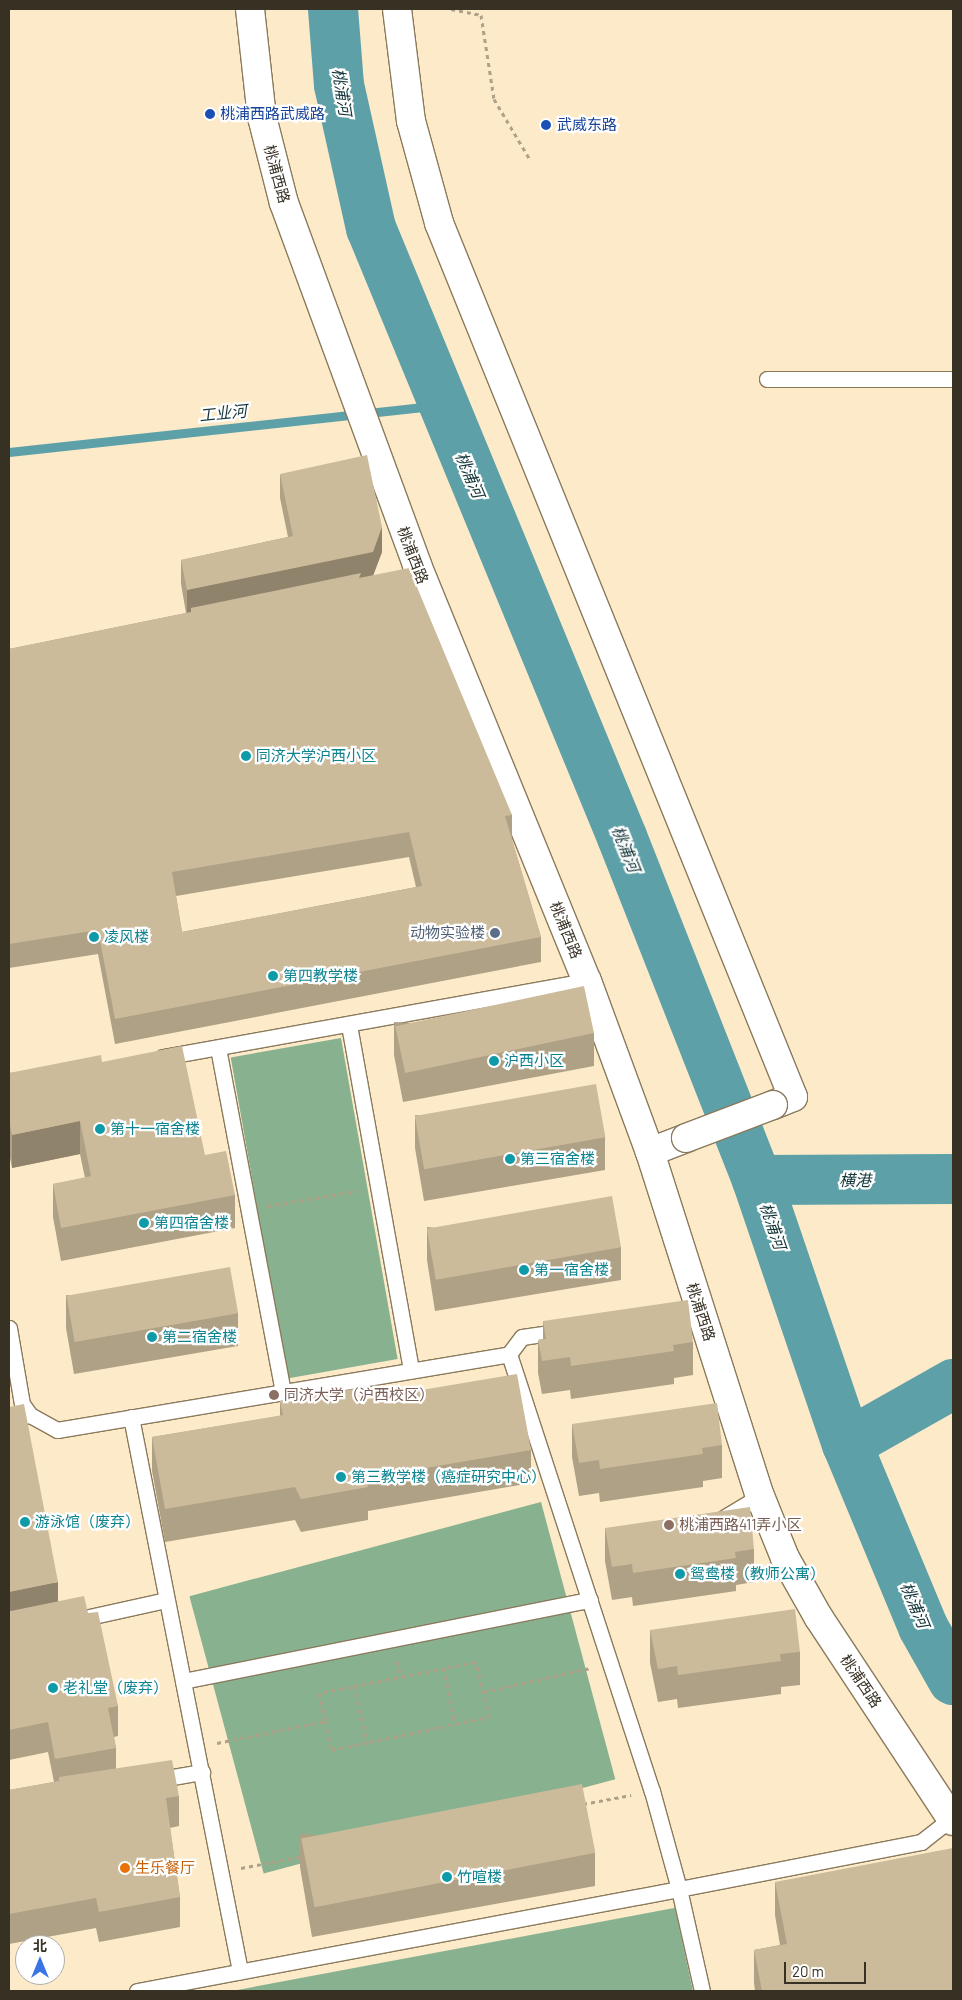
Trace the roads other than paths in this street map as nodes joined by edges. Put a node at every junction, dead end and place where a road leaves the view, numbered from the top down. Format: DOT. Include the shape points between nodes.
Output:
graph roads {
  1 [pos="250,9"];
  2 [pos="397,9"];
  3 [pos="767,379"];
  4 [pos="953,379"];
  5 [pos="587,981"];
  6 [pos="349,1025"];
  7 [pos="218,1048"];
  8 [pos="142,1061"];
  9 [pos="650,1152"];
  10 [pos="9,1328"];
  11 [pos="578,1328"];
  12 [pos="509,1354"];
  13 [pos="411,1370"];
  14 [pos="283,1391"];
  15 [pos="30,1415"];
  16 [pos="132,1416"];
  17 [pos="9,1418"];
  18 [pos="760,1496"];
  19 [pos="710,1520"];
  20 [pos="166,1600"];
  21 [pos="590,1600"];
  22 [pos="64,1622"];
  23 [pos="183,1681"];
  24 [pos="202,1772"];
  25 [pos="134,1784"];
  26 [pos="949,1823"];
  27 [pos="679,1889"];
  28 [pos="240,1971"];
  29 [pos="137,1991"];
  30 [pos="702,1991"];
  1 -- 5 [label="street, 桃浦西路" via="262,117 284,203 368,435 411,578"];
  2 -- 9 [label="street, bridge" via="411,121 439,222 793,1097"];
  3 -- 4 [label="lane"];
  5 -- 6 [label="lane"];
  5 -- 9 [label="street, 桃浦西路"];
  6 -- 7 [label="lane"];
  6 -- 13 [label="lane"];
  7 -- 8 [label="lane"];
  7 -- 14 [label="lane"];
  9 -- 18 [label="street, 桃浦西路"];
  10 -- 15 [label="lane" via="22,1404"];
  11 -- 12 [label="lane" via="522,1337"];
  12 -- 13 [label="lane"];
  12 -- 21 [label="lane"];
  13 -- 14 [label="lane"];
  14 -- 16 [label="lane"];
  15 -- 16 [label="lane" via="57,1430"];
  15 -- 17 [label="lane"];
  16 -- 20 [label="lane"];
  18 -- 19 [label="lane" via="729,1517"];
  18 -- 26 [label="street, 桃浦西路" via="785,1558 819,1618"];
  20 -- 22 [label="lane"];
  20 -- 23 [label="lane"];
  21 -- 23 [label="lane"];
  21 -- 27 [label="lane" via="652,1790"];
  23 -- 24 [label="lane"];
  24 -- 25 [label="lane"];
  24 -- 28 [label="lane"];
  26 -- 27 [label="lane" via="922,1842"];
  27 -- 28 [label="lane"];
  27 -- 30 [label="lane"];
  28 -- 29 [label="lane"];
}
